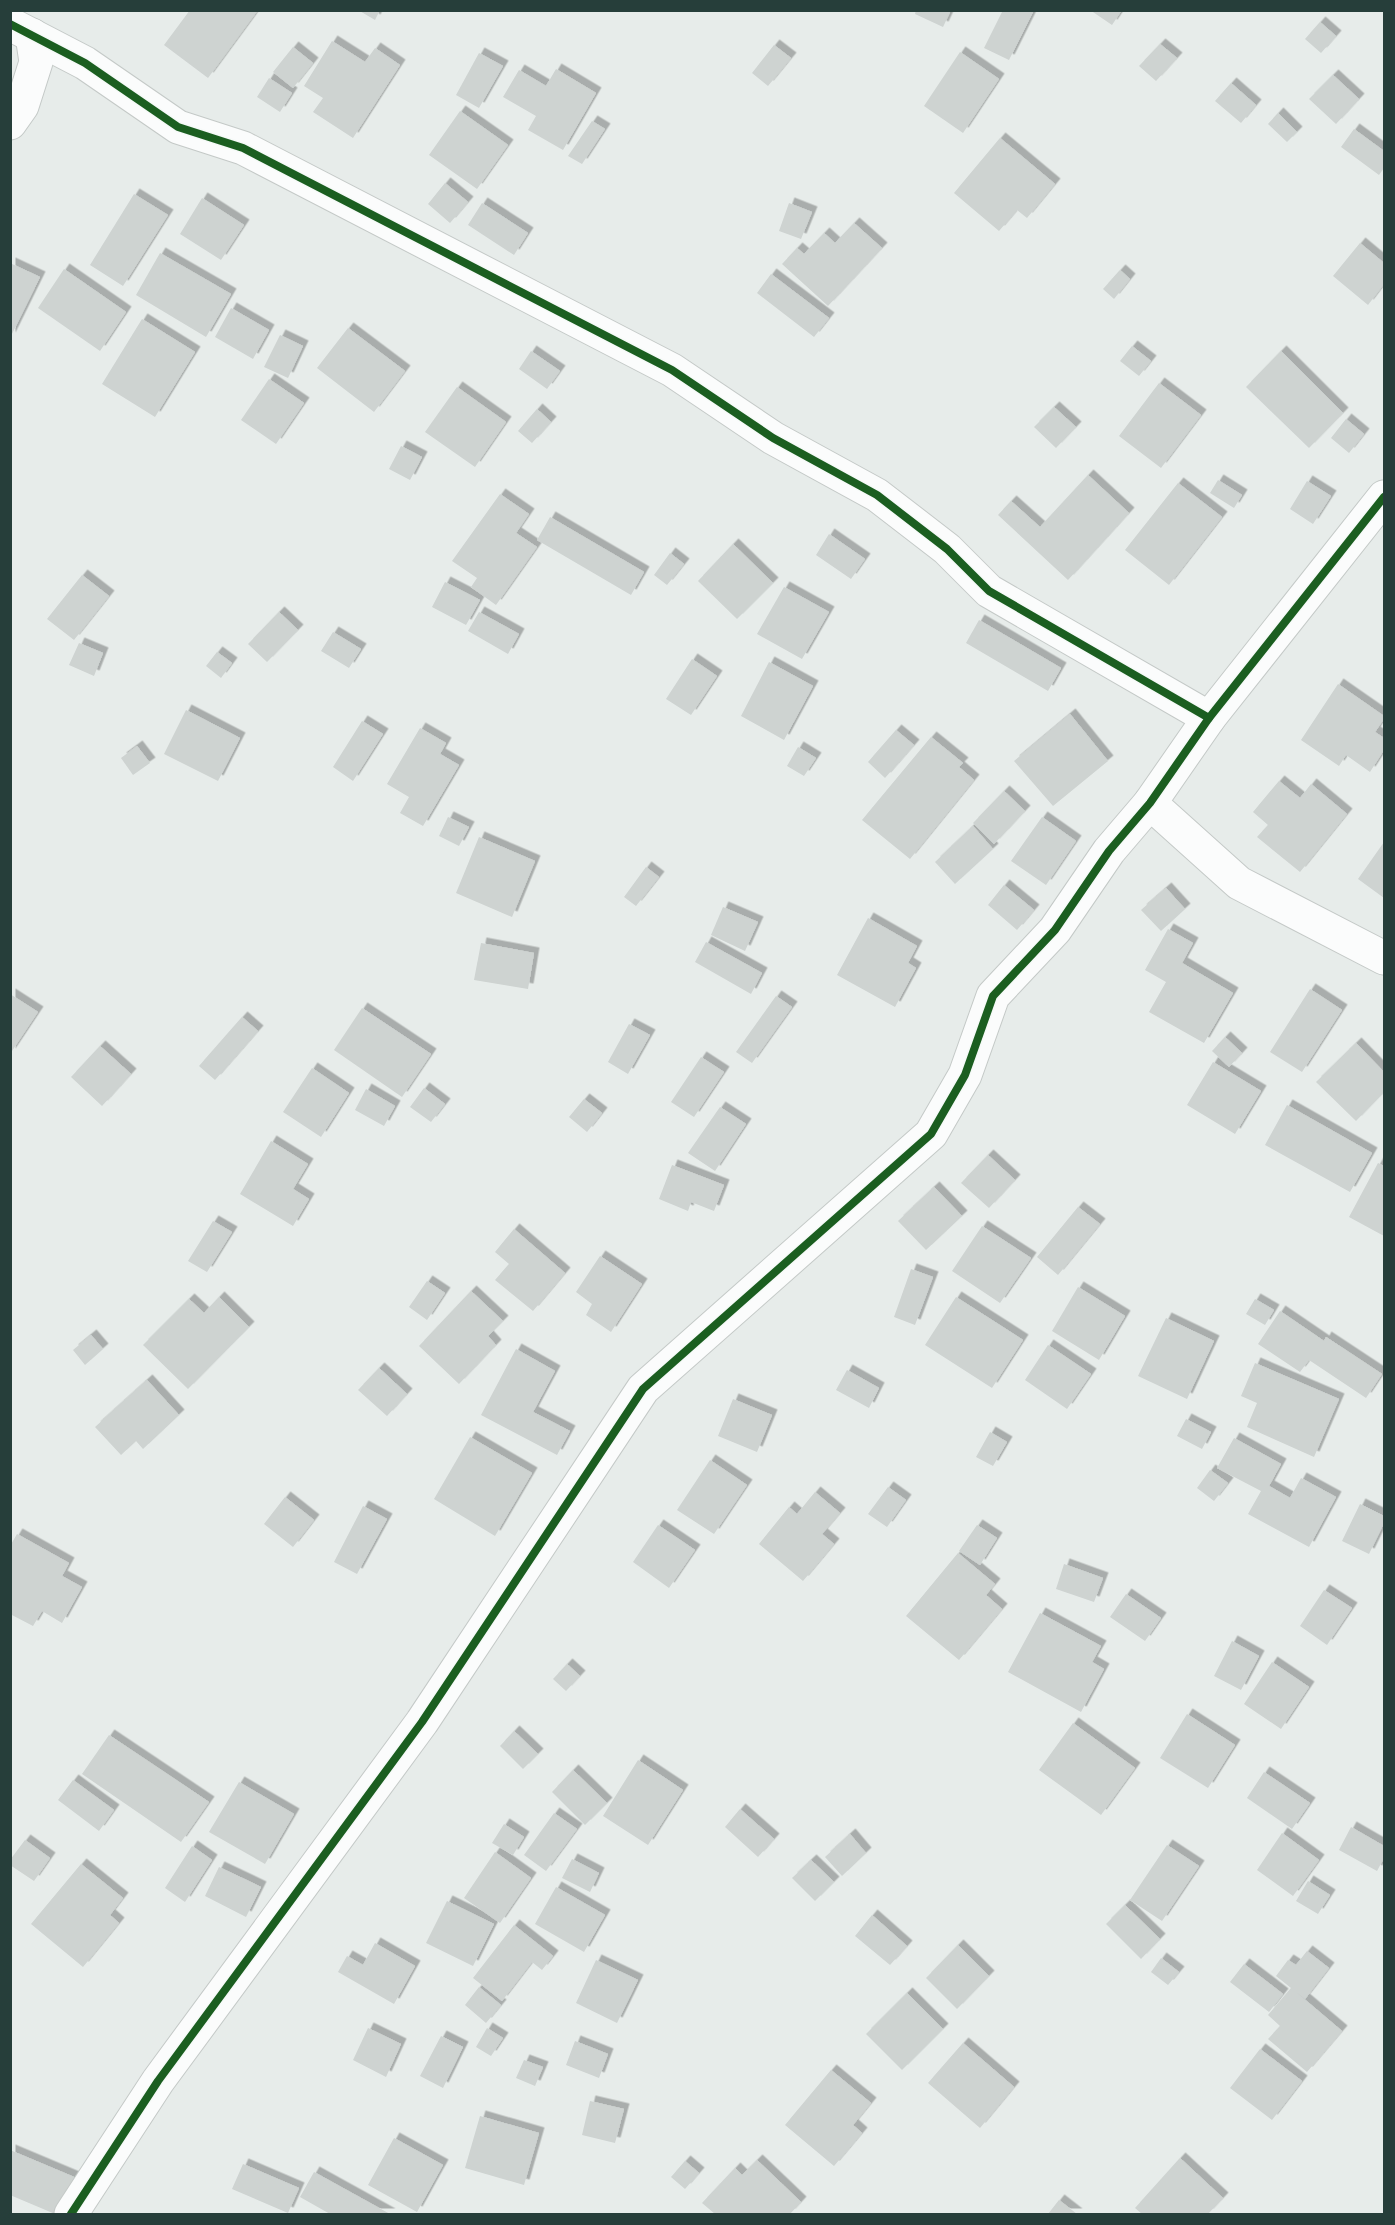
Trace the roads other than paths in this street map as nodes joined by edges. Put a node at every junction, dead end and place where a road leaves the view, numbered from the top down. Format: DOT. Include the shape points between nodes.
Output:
graph roads {
  1 [pos="21,30"];
  2 [pos="10,123"];
  3 [pos="1384,497"];
  4 [pos="1209,718"];
  5 [pos="1150,802"];
  6 [pos="1384,958"];
  7 [pos="71,2214"];
  1 -- 2 [label="street" via="36,62 22,106"];
  1 -- 4 [label="street" via="85,63 178,127 243,148 672,370 773,438 877,495 947,549 989,591"];
  3 -- 4 [label="street"];
  4 -- 5 [label="street"];
  5 -- 6 [label="street" via="1239,883"];
  5 -- 7 [label="street" via="1108,851 1055,930 993,996 965,1075 931,1134 643,1389 423,1722 158,2081"];
}
